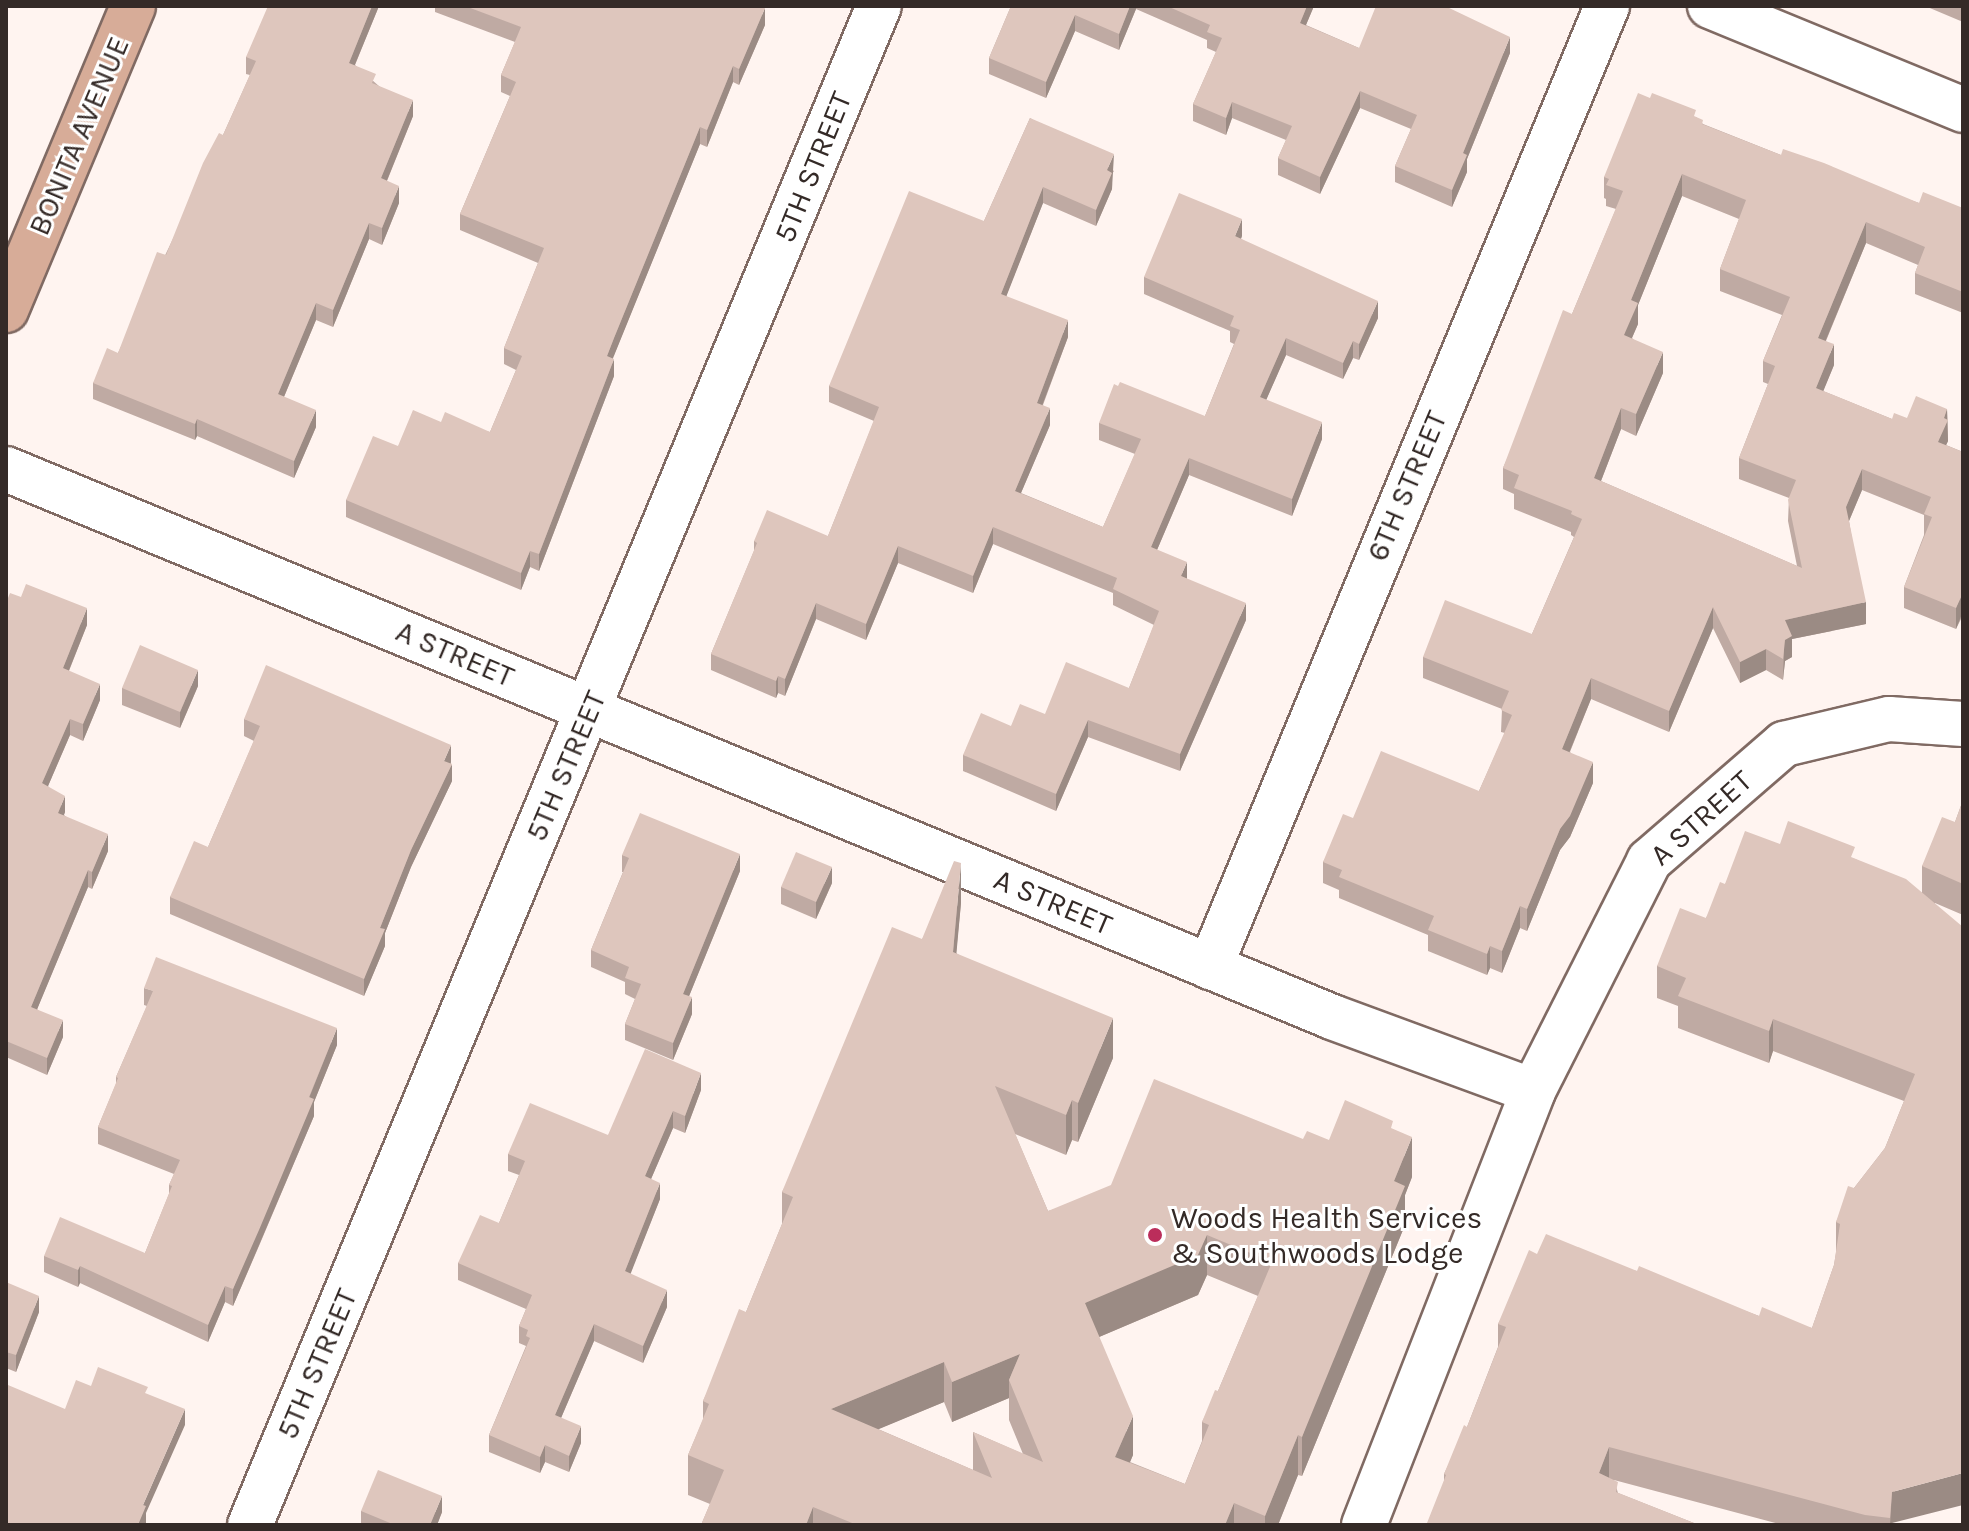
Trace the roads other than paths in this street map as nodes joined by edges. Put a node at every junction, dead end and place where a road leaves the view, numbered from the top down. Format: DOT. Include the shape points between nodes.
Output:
graph roads {
  1 [pos="133,6"];
  2 [pos="879,6"];
  3 [pos="1607,6"];
  4 [pos="1710,6"];
  5 [pos="1963,110"];
  6 [pos="6,310"];
  7 [pos="6,469"];
  8 [pos="589,710"];
  9 [pos="1963,724"];
  10 [pos="1210,967"];
  11 [pos="1533,1091"];
  12 [pos="250,1525"];
  13 [pos="1364,1525"];
  1 -- 6 [label="main road, BONITA AVENUE"];
  2 -- 8 [label="street, 5TH STREET"];
  3 -- 10 [label="street, 6TH STREET"];
  4 -- 5 [label="street"];
  7 -- 8 [label="street, A STREET"];
  8 -- 10 [label="street, A STREET"];
  8 -- 12 [label="street, 5TH STREET"];
  9 -- 11 [label="street, A STREET" via="1889,719 1784,744 1649,861"];
  10 -- 11 [label="street, A STREET"];
  11 -- 13 [label="street"];
}
